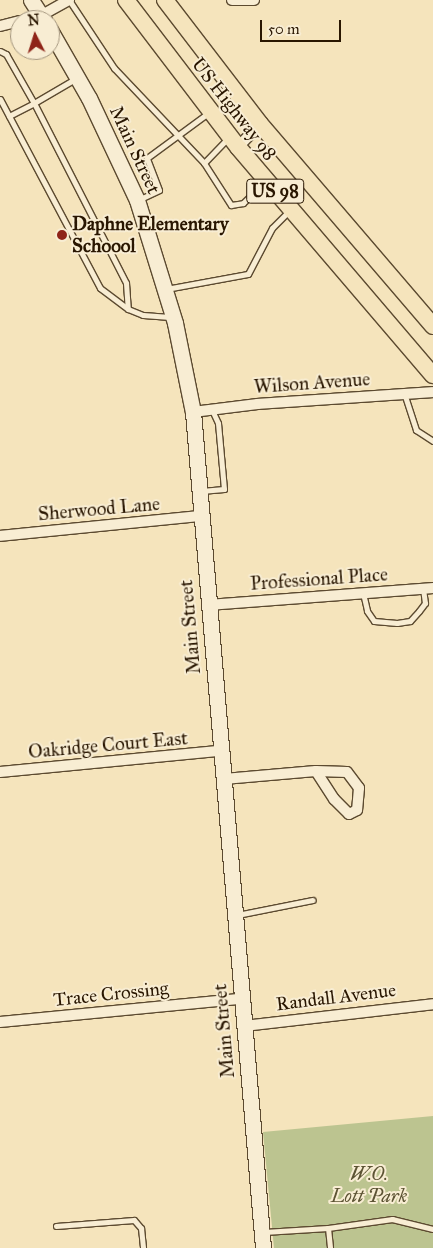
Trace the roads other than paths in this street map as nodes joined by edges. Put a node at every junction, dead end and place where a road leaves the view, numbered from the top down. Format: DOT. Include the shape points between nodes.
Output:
graph roads {
  1 [pos="69,0"];
  2 [pos="126,0"];
  3 [pos="165,0"];
  4 [pos="232,0"];
  5 [pos="254,0"];
  6 [pos="55,10"];
  7 [pos="60,47"];
  8 [pos="0,51"];
  9 [pos="77,77"];
  10 [pos="0,99"];
  11 [pos="34,102"];
  12 [pos="210,112"];
  13 [pos="9,116"];
  14 [pos="260,124"];
  15 [pos="177,136"];
  16 [pos="233,142"];
  17 [pos="204,163"];
  18 [pos="266,181"];
  19 [pos="137,200"];
  20 [pos="290,209"];
  21 [pos="166,290"];
  22 [pos="128,309"];
  23 [pos="173,317"];
  24 [pos="433,326"];
  25 [pos="433,375"];
  26 [pos="433,392"];
  27 [pos="404,394"];
  28 [pos="212,410"];
  29 [pos="193,412"];
  30 [pos="433,441"];
  31 [pos="200,491"];
  32 [pos="202,516"];
  33 [pos="0,536"];
  34 [pos="428,588"];
  35 [pos="363,593"];
  36 [pos="208,605"];
  37 [pos="220,751"];
  38 [pos="316,771"];
  39 [pos="0,772"];
  40 [pos="224,779"];
  41 [pos="313,900"];
  42 [pos="234,915"];
  43 [pos="233,999"];
  44 [pos="433,1004"];
  45 [pos="0,1022"];
  46 [pos="244,1026"];
  47 [pos="56,1226"];
  48 [pos="328,1228"];
  49 [pos="433,1229"];
  50 [pos="262,1233"];
  51 [pos="143,1248"];
  52 [pos="264,1248"];
  53 [pos="330,1248"];
  1 -- 6 [label="street"];
  1 -- 15 [label="lane" via="114,68"];
  2 -- 12 [label="main road, US Highway 98 / US 98"];
  3 -- 14 [label="main road, US Highway 98 / US 98"];
  4 -- 5 [label="street"];
  7 -- 9 [label="main road, Main Street"];
  8 -- 11 [label="lane" via="6,54"];
  9 -- 11 [label="lane"];
  9 -- 19 [label="main road, Main Street"];
  10 -- 13 [label="lane"];
  11 -- 13 [label="lane"];
  11 -- 22 [label="lane" via="126,283"];
  12 -- 15 [label="lane"];
  12 -- 16 [label="main road, US Highway 98 / US 98"];
  13 -- 22 [label="lane" via="100,288"];
  14 -- 16 [label="street"];
  14 -- 24 [label="main road, US Highway 98 / US 98"];
  15 -- 17 [label="lane"];
  15 -- 19 [label="lane" via="147,158 159,190"];
  16 -- 17 [label="lane"];
  16 -- 18 [label="main road, US Highway 98 / US 98"];
  17 -- 18 [label="lane" via="231,205 243,203"];
  18 -- 20 [label="main road, US Highway 98 / US 98"];
  19 -- 21 [label="main road, Main Street"];
  20 -- 21 [label="lane" via="272,228 248,274"];
  20 -- 25 [label="main road, US Highway 98 / US 98"];
  21 -- 23 [label="main road, Main Street"];
  22 -- 23 [label="lane" via="143,315"];
  23 -- 29 [label="main road, Main Street"];
  26 -- 27 [label="street, Wilson Avenue"];
  27 -- 28 [label="street, Wilson Avenue"];
  27 -- 30 [label="lane" via="416,430"];
  28 -- 29 [label="street, Wilson Avenue"];
  28 -- 31 [label="lane" via="218,423 224,489"];
  29 -- 31 [label="main road, Main Street"];
  31 -- 32 [label="main road, Main Street"];
  32 -- 33 [label="street, Sherwood Lane"];
  32 -- 36 [label="main road, Main Street"];
  34 -- 35 [label="street, Professional Place"];
  34 -- 35 [label="lane" via="419,611 410,621 397,623 374,621 367,611"];
  35 -- 36 [label="street, Professional Place"];
  36 -- 37 [label="main road, Main Street"];
  37 -- 39 [label="street, Oakridge Court East"];
  37 -- 40 [label="main road, Main Street"];
  38 -- 38 [label="street" via="334,799 349,814 357,810 359,788 347,772"];
  38 -- 40 [label="street"];
  40 -- 42 [label="main road, Main Street"];
  41 -- 42 [label="lane"];
  42 -- 43 [label="main road, Main Street"];
  43 -- 45 [label="street, Trace Crossing"];
  43 -- 46 [label="main road, Main Street"];
  44 -- 46 [label="street, Randall Avenue"];
  46 -- 50 [label="main road, Main Street"];
  47 -- 51 [label="lane" via="134,1220 141,1228"];
  48 -- 49 [label="lane" via="392,1220"];
  48 -- 50 [label="lane"];
  48 -- 53 [label="lane"];
  50 -- 52 [label="main road, Main Street"];
}
